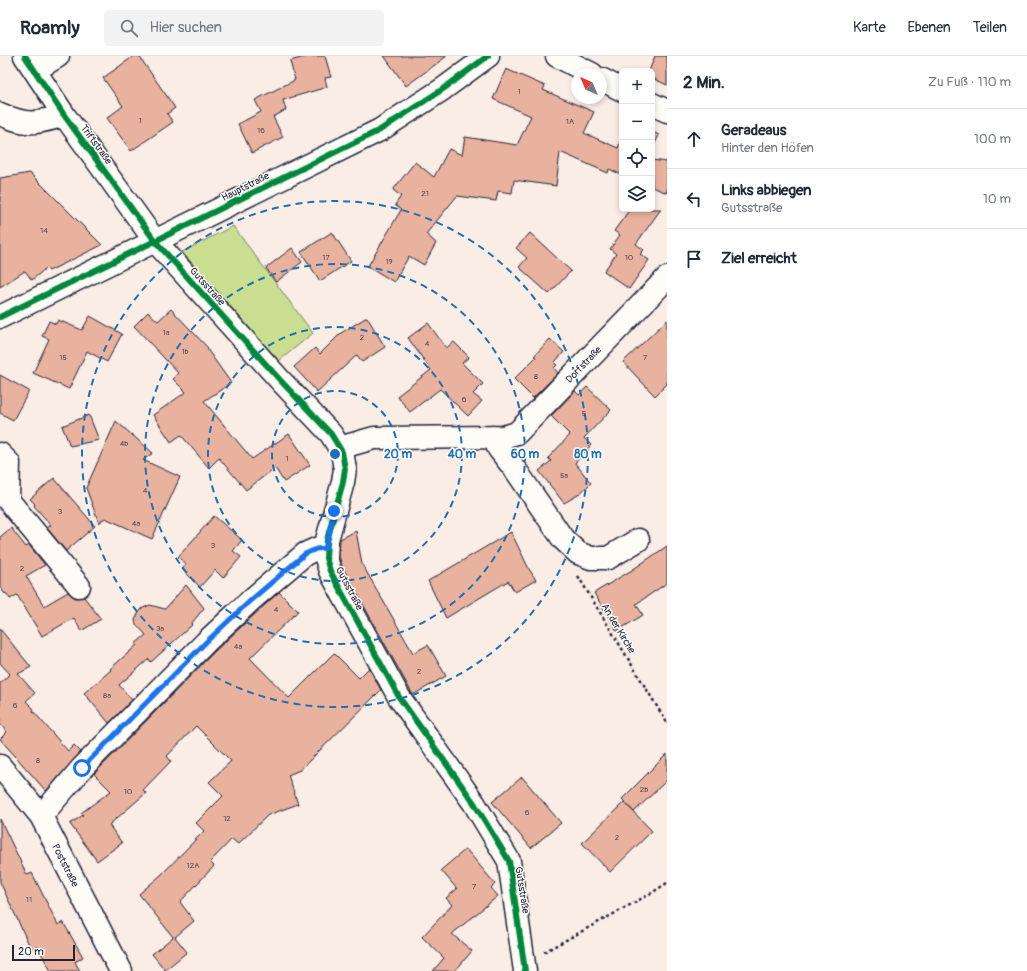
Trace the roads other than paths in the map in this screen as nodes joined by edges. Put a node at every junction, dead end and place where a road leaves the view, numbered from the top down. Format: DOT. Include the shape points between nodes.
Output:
graph roads {
  1 [pos="58,56"];
  2 [pos="488,56"];
  3 [pos="557,56"];
  4 [pos="30,63"];
  5 [pos="580,68"];
  6 [pos="607,82"];
  7 [pos="619,88"];
  8 [pos="655,105"];
  9 [pos="667,111"];
  10 [pos="0,114"];
  11 [pos="64,115"];
  12 [pos="155,241"];
  13 [pos="667,278"];
  14 [pos="0,317"];
  15 [pos="493,437"];
  16 [pos="339,448"];
  17 [pos="4,459"];
  18 [pos="638,540"];
  19 [pos="326,548"];
  20 [pos="79,586"];
  21 [pos="0,766"];
  22 [pos="41,816"];
  23 [pos="525,966"];
  24 [pos="121,971"];
  1 -- 4 [label="street"];
  2 -- 12 [label="street, Hauptstraße" via="380,130"];
  3 -- 5 [label="street"];
  4 -- 11 [label="street, Triftstraße"];
  6 -- 7 [label="street"];
  8 -- 9 [label="street"];
  10 -- 11 [label="street" via="30,124"];
  11 -- 12 [label="street, Triftstraße"];
  12 -- 14 [label="street, Hauptstraße"];
  12 -- 16 [label="street, Gutsstraße" via="331,434"];
  13 -- 15 [label="street, Dorfstraße" via="517,433"];
  15 -- 16 [label="street, Dorfstraße" via="374,438"];
  15 -- 18 [label="street" via="563,539 578,553 591,558 608,558"];
  16 -- 19 [label="street, Gutsstraße" via="345,468"];
  17 -- 20 [label="street" via="8,500"];
  19 -- 22 [label="street" via="305,554 251,600 82,768"];
  19 -- 23 [label="street, Gutsstraße" via="330,571 399,697 474,803 509,861"];
  21 -- 22 [label="street, Poststraße"];
  22 -- 24 [label="street, Poststraße"];
}
